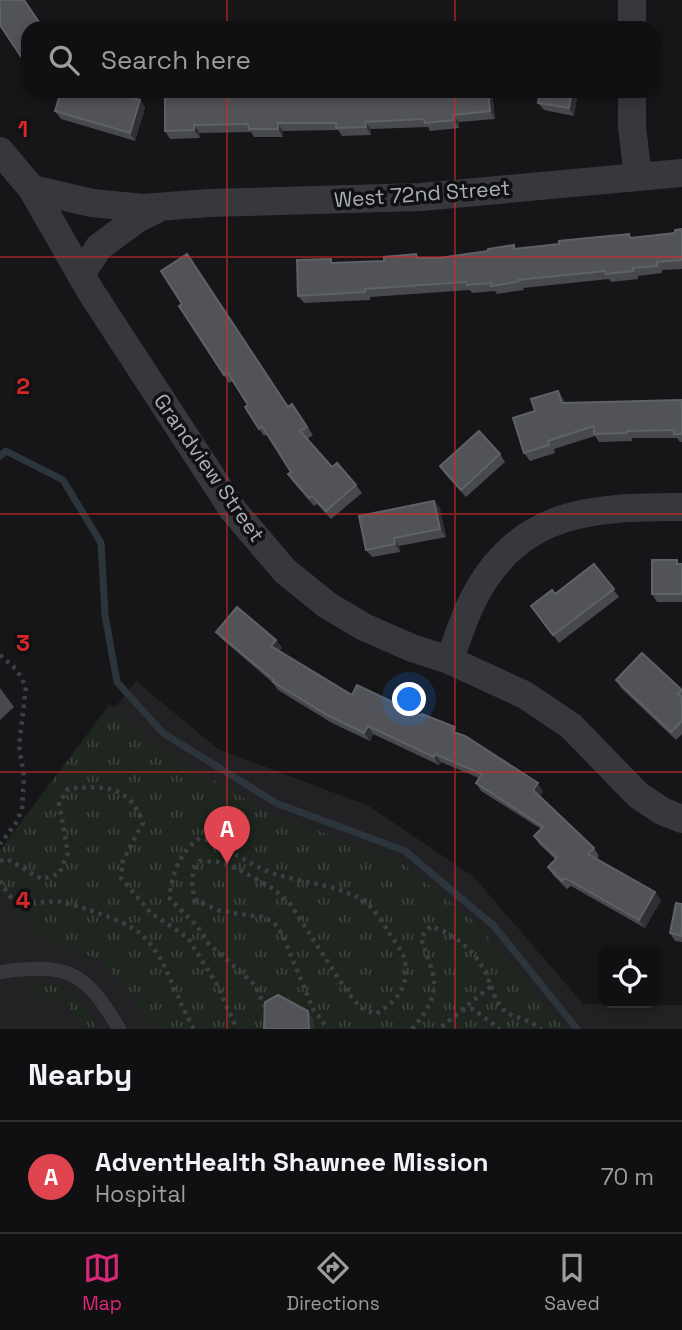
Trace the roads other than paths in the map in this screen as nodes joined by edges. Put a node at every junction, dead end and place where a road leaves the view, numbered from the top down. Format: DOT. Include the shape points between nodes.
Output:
graph roads {
  1 [pos="632,0"];
  2 [pos="632,21"];
  3 [pos="632,98"];
  4 [pos="0,150"];
  5 [pos="682,173"];
  6 [pos="638,177"];
  7 [pos="32,189"];
  8 [pos="163,207"];
  9 [pos="81,274"];
  10 [pos="682,507"];
  11 [pos="449,660"];
  12 [pos="677,817"];
  13 [pos="0,972"];
  14 [pos="119,1029"];
  1 -- 2 [label="street"];
  3 -- 6 [label="street"];
  4 -- 7 [label="street, Grandview Street"];
  5 -- 6 [label="street, West 72nd Street"];
  6 -- 8 [label="street, West 72nd Street" via="421,197"];
  7 -- 8 [label="street, West 72nd Street" via="123,207"];
  7 -- 9 [label="street, Grandview Street"];
  8 -- 9 [label="street, West 72nd Street" via="137,219 99,247"];
  9 -- 11 [label="street, Grandview Street" via="233,510 285,571 364,627"];
  10 -- 11 [label="street" via="578,513 523,539 502,557 475,596"];
  11 -- 12 [label="street, Grandview Street" via="525,695 571,726 638,795"];
  13 -- 14 [label="lane" via="35,968 74,974 102,999"];
}
